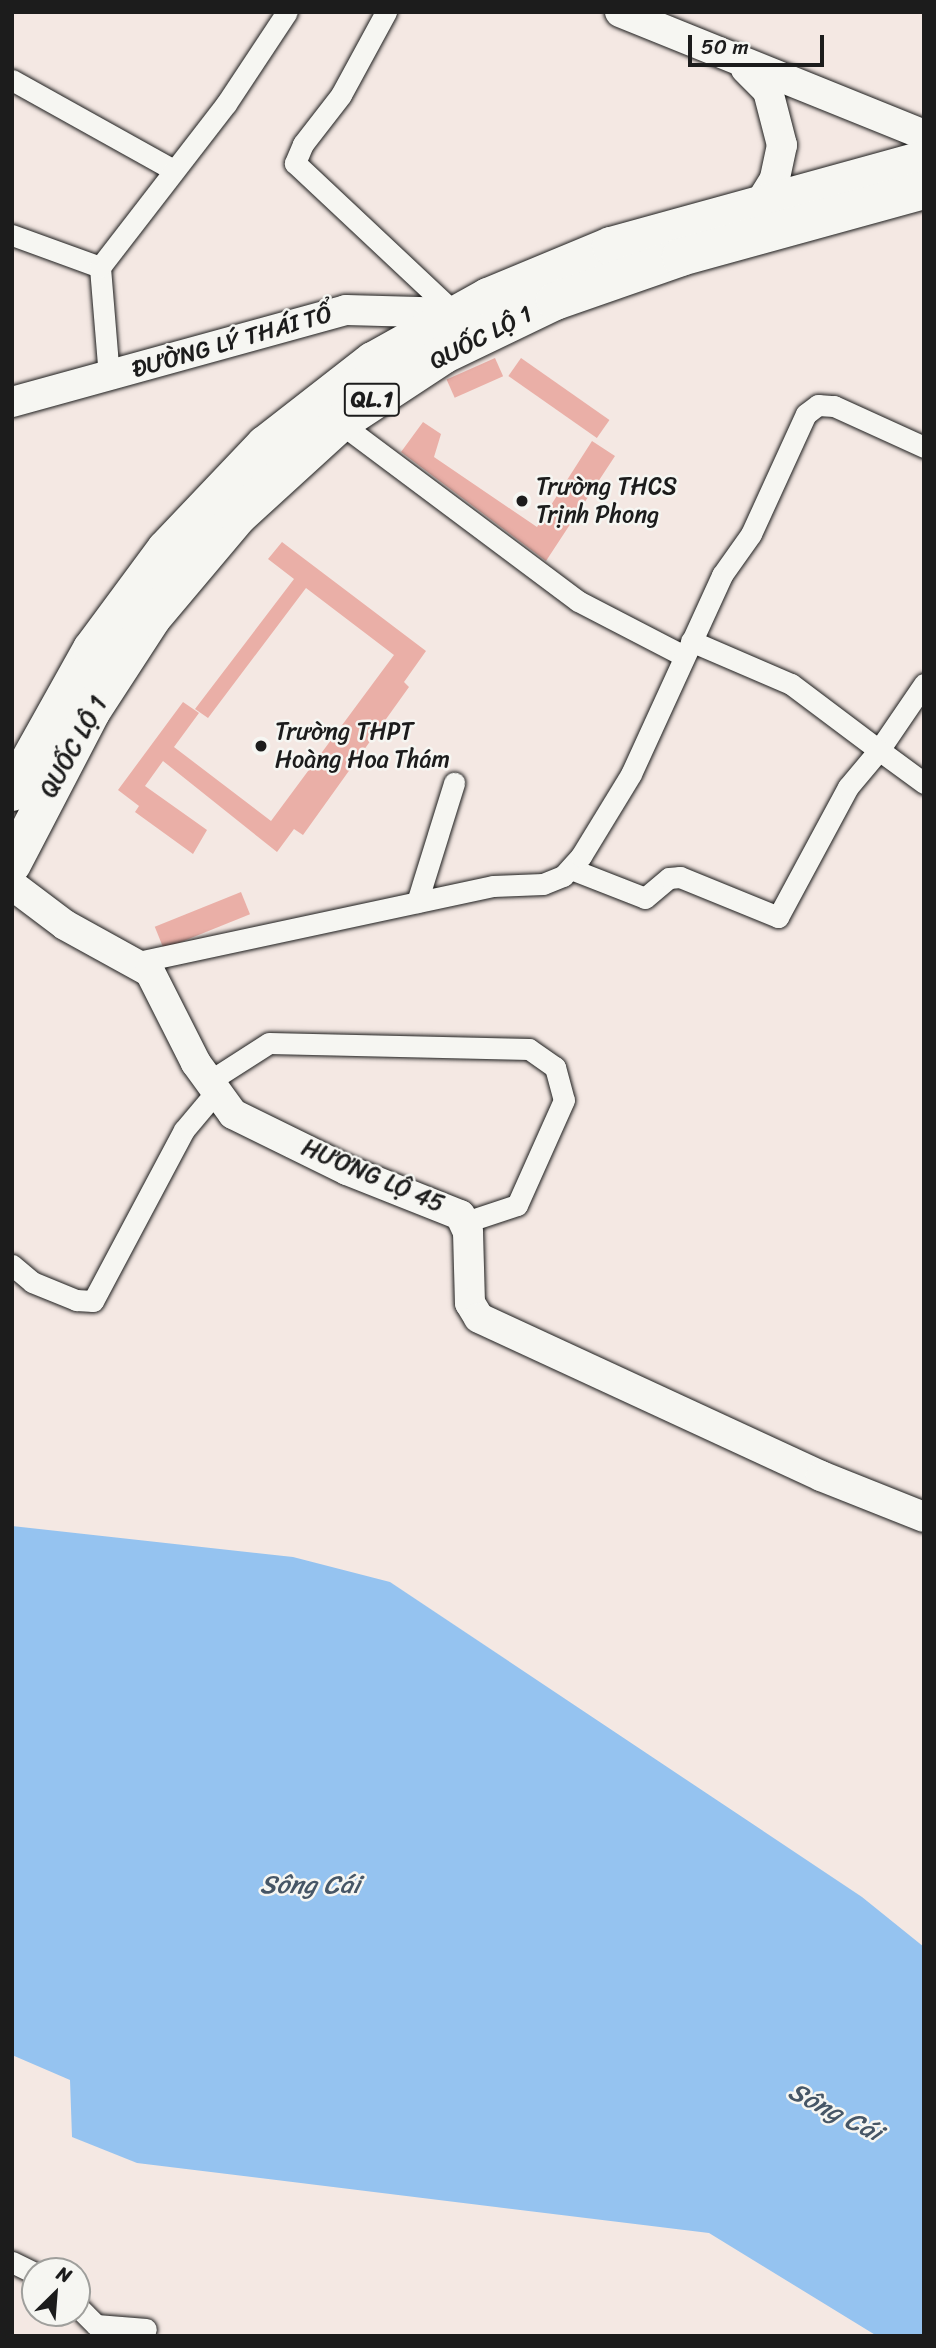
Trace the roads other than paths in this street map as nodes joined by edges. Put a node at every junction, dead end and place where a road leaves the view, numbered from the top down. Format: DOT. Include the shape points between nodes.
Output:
graph roads {
  1 [pos="287,12"];
  2 [pos="386,12"];
  3 [pos="622,13"];
  4 [pos="731,59"];
  5 [pos="12,80"];
  6 [pos="924,135"];
  7 [pos="174,170"];
  8 [pos="923,183"];
  9 [pos="763,201"];
  10 [pos="12,235"];
  11 [pos="730,243"];
  12 [pos="100,267"];
  13 [pos="455,313"];
  14 [pos="109,377"];
  15 [pos="12,402"];
  16 [pos="340,423"];
  17 [pos="924,447"];
  18 [pos="687,649"];
  19 [pos="924,684"];
  20 [pos="879,750"];
  21 [pos="454,783"];
  22 [pos="924,783"];
  23 [pos="12,792"];
  24 [pos="12,864"];
  25 [pos="571,869"];
  26 [pos="12,885"];
  27 [pos="417,902"];
  28 [pos="138,962"];
  29 [pos="212,1088"];
  30 [pos="466,1222"];
  31 [pos="12,1265"];
  32 [pos="924,1517"];
  33 [pos="91,2320"];
  34 [pos="146,2329"];
  1 -- 7 [label="street" via="271,41"];
  2 -- 13 [label="street" via="341,95 303,144 295,163"];
  3 -- 4 [label="street"];
  4 -- 6 [label="street"];
  4 -- 9 [label="street" via="756,76 776,108 781,161"];
  5 -- 7 [label="street"];
  7 -- 12 [label="street"];
  8 -- 9 [label="highway, QUỐC LỘ 1 / QL.1"];
  8 -- 11 [label="highway, QUỐC LỘ 1 / QL.1"];
  9 -- 11 [label="street"];
  9 -- 13 [label="highway, QUỐC LỘ 1 / QL.1" via="611,246"];
  10 -- 12 [label="street"];
  11 -- 16 [label="highway, QUỐC LỘ 1 / QL.1" via="614,279 500,325 411,374"];
  12 -- 14 [label="street"];
  13 -- 14 [label="street, ĐƯỜNG LÝ THÁI TỔ" via="346,310"];
  13 -- 23 [label="highway, QUỐC LỘ 1 / QL.1" via="373,361 319,400 214,495 166,549 92,649"];
  14 -- 15 [label="street, ĐƯỜNG LÝ THÁI TỔ"];
  16 -- 18 [label="street" via="578,601"];
  16 -- 24 [label="highway, QUỐC LỘ 1 / QL.1" via="238,516 152,618 91,712"];
  17 -- 18 [label="street" via="834,406 811,409 751,534 722,575"];
  18 -- 20 [label="street" via="791,684"];
  18 -- 25 [label="street" via="631,774"];
  19 -- 20 [label="street"];
  20 -- 22 [label="street"];
  20 -- 25 [label="street" via="848,787 778,917 680,877 669,878 645,898"];
  21 -- 27 [label="street"];
  25 -- 27 [label="street" via="543,884 493,886"];
  26 -- 28 [label="street, HƯƠNG LỘ 45" via="65,925"];
  27 -- 28 [label="street"];
  28 -- 29 [label="street, HƯƠNG LỘ 45" via="158,984"];
  29 -- 30 [label="street, HƯƠNG LỘ 45" via="233,1114 347,1170 454,1210"];
  29 -- 30 [label="street" via="269,1043 529,1049 555,1067 564,1100 517,1205"];
  29 -- 31 [label="street" via="184,1130 93,1301 76,1300 41,1286"];
  30 -- 32 [label="street, HƯƠNG LỘ 45" via="471,1309 479,1318 821,1476"];
  33 -- 34 [label="street" via="96,2325"];
}
